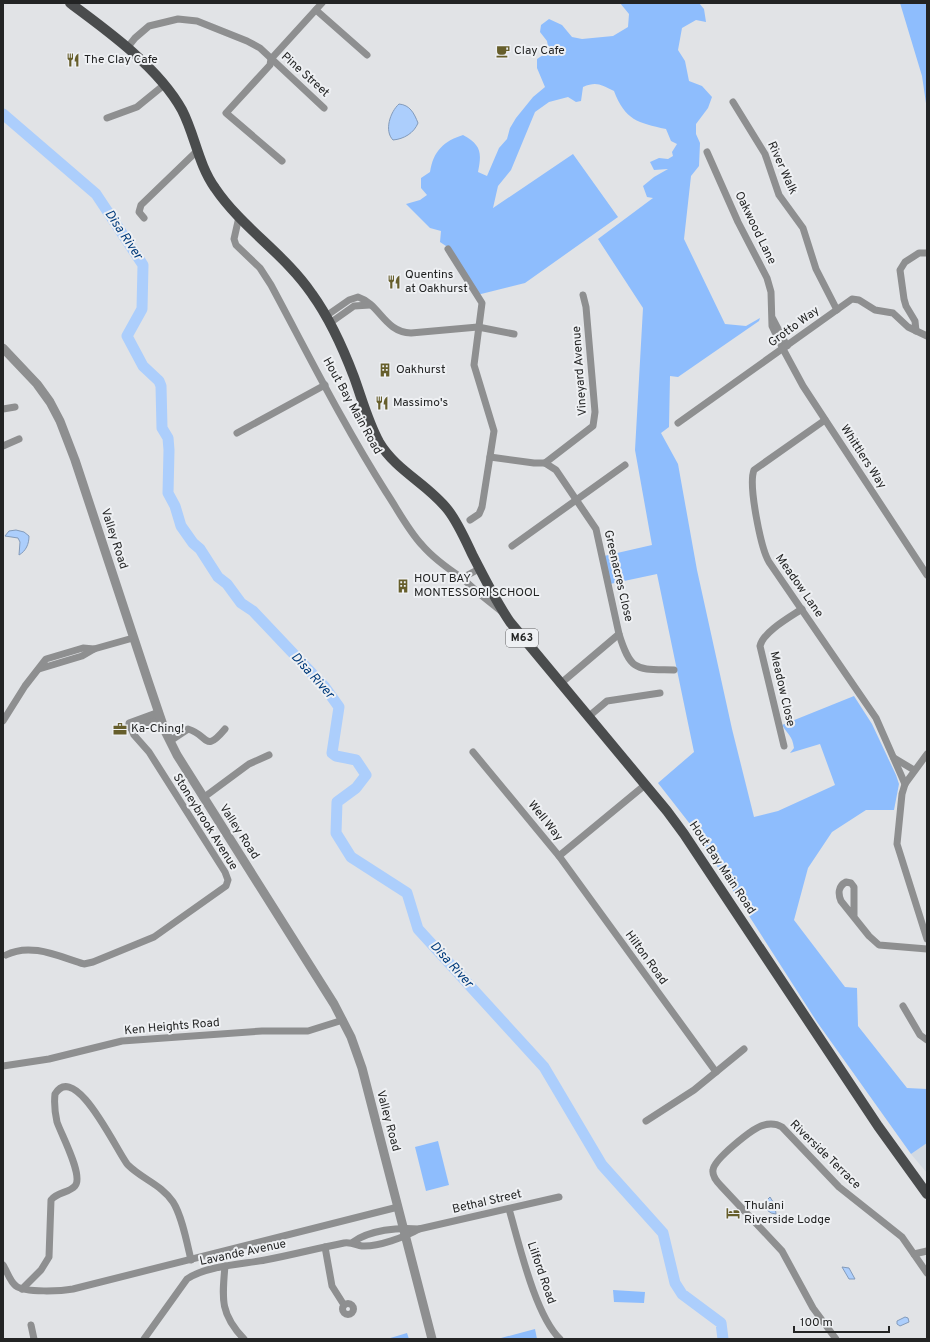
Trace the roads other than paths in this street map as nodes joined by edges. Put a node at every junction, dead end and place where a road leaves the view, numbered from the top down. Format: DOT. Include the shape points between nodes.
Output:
graph roads {
  1 [pos="70,3"];
  2 [pos="322,3"];
  3 [pos="316,10"];
  4 [pos="127,48"];
  5 [pos="367,55"];
  6 [pos="271,59"];
  7 [pos="164,85"];
  8 [pos="733,102"];
  9 [pos="324,108"];
  10 [pos="107,118"];
  11 [pos="197,151"];
  12 [pos="707,152"];
  13 [pos="282,160"];
  14 [pos="239,217"];
  15 [pos="144,218"];
  16 [pos="448,249"];
  17 [pos="927,253"];
  18 [pos="583,295"];
  19 [pos="837,310"];
  20 [pos="328,320"];
  21 [pos="478,327"];
  22 [pos="916,331"];
  23 [pos="514,334"];
  24 [pos="927,336"];
  25 [pos="3,348"];
  26 [pos="785,348"];
  27 [pos="325,385"];
  28 [pos="15,407"];
  29 [pos="3,409"];
  30 [pos="825,420"];
  31 [pos="678,423"];
  32 [pos="237,433"];
  33 [pos="19,439"];
  34 [pos="3,446"];
  35 [pos="490,457"];
  36 [pos="545,463"];
  37 [pos="625,465"];
  38 [pos="577,499"];
  39 [pos="470,520"];
  40 [pos="512,546"];
  41 [pos="479,569"];
  42 [pos="927,575"];
  43 [pos="462,578"];
  44 [pos="802,609"];
  45 [pos="504,612"];
  46 [pos="619,634"];
  47 [pos="134,638"];
  48 [pos="674,670"];
  49 [pos="560,684"];
  50 [pos="660,693"];
  51 [pos="160,715"];
  52 [pos="588,717"];
  53 [pos="3,721"];
  54 [pos="225,729"];
  55 [pos="170,741"];
  56 [pos="784,746"];
  57 [pos="473,752"];
  58 [pos="927,754"];
  59 [pos="269,756"];
  60 [pos="894,758"];
  61 [pos="914,770"];
  62 [pos="905,784"];
  63 [pos="645,785"];
  64 [pos="203,798"];
  65 [pos="559,856"];
  66 [pos="854,917"];
  67 [pos="927,939"];
  68 [pos="927,949"];
  69 [pos="6,954"];
  70 [pos="903,1006"];
  71 [pos="343,1020"];
  72 [pos="927,1040"];
  73 [pos="744,1049"];
  74 [pos="3,1066"];
  75 [pos="716,1072"];
  76 [pos="646,1121"];
  77 [pos="927,1194"];
  78 [pos="559,1197"];
  79 [pos="398,1207"];
  80 [pos="509,1209"];
  81 [pos="403,1227"];
  82 [pos="418,1229"];
  83 [pos="381,1232"];
  84 [pos="406,1237"];
  85 [pos="386,1241"];
  86 [pos="353,1242"];
  87 [pos="324,1247"];
  88 [pos="927,1251"];
  89 [pos="914,1254"];
  90 [pos="192,1260"];
  91 [pos="3,1265"];
  92 [pos="225,1266"];
  93 [pos="927,1273"];
  94 [pos="22,1288"];
  95 [pos="344,1305"];
  96 [pos="31,1325"];
  97 [pos="34,1339"];
  98 [pos="144,1339"];
  99 [pos="244,1339"];
  100 [pos="432,1339"];
  101 [pos="560,1339"];
  102 [pos="836,1339"];
  1 -- 4 [label="main road, Hout Bay Main Road / M63" via="100,24"];
  2 -- 3 [label="street"];
  3 -- 5 [label="street"];
  3 -- 6 [label="street"];
  4 -- 6 [label="street, Pine Street" via="149,26 185,19 201,22 247,41 260,48"];
  4 -- 7 [label="main road, Hout Bay Main Road / M63"];
  6 -- 9 [label="street, Pine Street"];
  6 -- 13 [label="street" via="270,65 226,113"];
  7 -- 10 [label="street" via="137,107"];
  7 -- 11 [label="main road, Hout Bay Main Road / M63" via="183,112"];
  8 -- 19 [label="street, River Walk" via="765,154 779,195 805,232 816,269"];
  11 -- 14 [label="main road, Hout Bay Main Road / M63" via="214,186"];
  11 -- 15 [label="street" via="141,205 139,212"];
  12 -- 26 [label="street, Oakwood Lane" via="738,222 767,278 771,292 773,329"];
  14 -- 20 [label="main road, Hout Bay Main Road / M63" via="301,279"];
  14 -- 27 [label="street, Hout Bay Main Road" via="234,239 236,245 267,278"];
  16 -- 21 [label="street" via="481,301"];
  17 -- 22 [label="street" via="919,253 905,262 900,270 906,306 915,321"];
  18 -- 36 [label="street, Vineyard Avenue" via="594,423 588,431"];
  19 -- 22 [label="street, Grotto Way" via="850,301 859,300 875,310 893,313"];
  19 -- 26 [label="street, Grotto Way"];
  20 -- 21 [label="street" via="354,306 370,305 393,329 406,333"];
  20 -- 41 [label="main road, Hout Bay Main Road / M63" via="344,353 379,442 391,459 436,496 449,511"];
  21 -- 23 [label="street"];
  21 -- 35 [label="street" via="474,365 494,427"];
  22 -- 24 [label="street, Grotto Way"];
  25 -- 47 [label="street, Valley Road" via="37,384 60,421"];
  26 -- 30 [label="street, Whittlers Way" via="803,386"];
  26 -- 31 [label="street, Grotto Way"];
  27 -- 32 [label="street"];
  27 -- 43 [label="street, Hout Bay Main Road" via="378,479 421,545 442,565"];
  28 -- 29 [label="street"];
  30 -- 42 [label="street, Whittlers Way"];
  30 -- 44 [label="street, Meadow Lane" via="758,467 752,477 764,552"];
  33 -- 34 [label="street"];
  35 -- 36 [label="street"];
  35 -- 39 [label="street" via="482,507 479,514"];
  36 -- 38 [label="street, Greenacres Close" via="556,470"];
  37 -- 38 [label="street"];
  38 -- 40 [label="street"];
  38 -- 46 [label="street, Greenacres Close" via="596,529"];
  41 -- 43 [label="street"];
  41 -- 45 [label="main road, Hout Bay Main Road / M63"];
  43 -- 45 [label="street, Hout Bay Main Road"];
  44 -- 56 [label="street, Meadow Close" via="767,634 760,646"];
  44 -- 60 [label="street, Meadow Lane" via="876,718"];
  45 -- 49 [label="main road, Hout Bay Main Road / M63"];
  46 -- 48 [label="street" via="626,655 636,667 645,670"];
  46 -- 49 [label="street, Greenacres Close"];
  47 -- 51 [label="street, Valley Road"];
  47 -- 53 [label="street" via="96,648 82,656 39,669"];
  49 -- 52 [label="main road, Hout Bay Main Road / M63"];
  50 -- 52 [label="street" via="607,701"];
  51 -- 55 [label="street, Valley Road"];
  51 -- 69 [label="street, Stoneybrook Avenue" via="131,728 153,758 225,872 228,880 226,886 154,937 93,962 84,964 28,949"];
  52 -- 63 [label="main road, Hout Bay Main Road / M63"];
  54 -- 55 [label="street" via="220,737 210,742 188,729"];
  55 -- 64 [label="street, Valley Road"];
  57 -- 65 [label="street, Well Way"];
  58 -- 61 [label="street"];
  59 -- 64 [label="street" via="249,764"];
  60 -- 61 [label="street"];
  60 -- 62 [label="street, Meadow Lane"];
  61 -- 62 [label="street"];
  62 -- 67 [label="street" via="897,848"];
  63 -- 65 [label="street, Well Way"];
  63 -- 77 [label="main road, Hout Bay Main Road / M63" via="684,834 878,1126"];
  64 -- 71 [label="street, Valley Road"];
  65 -- 75 [label="street, Hilton Road"];
  66 -- 68 [label="street" via="872,940 879,944"];
  70 -- 72 [label="street" via="920,1035"];
  71 -- 74 [label="street, Ken Heights Road" via="308,1031 262,1031 122,1041 49,1059"];
  71 -- 79 [label="street, Valley Road" via="362,1068"];
  73 -- 75 [label="street"];
  75 -- 76 [label="street" via="684,1097"];
  78 -- 80 [label="street, Bethal Street"];
  79 -- 81 [label="street, Valley Road"];
  79 -- 90 [label="street"];
  80 -- 82 [label="street, Bethal Street"];
  80 -- 101 [label="street, Lilford Road" via="537,1299 550,1329"];
  81 -- 82 [label="street, Bethal Street"];
  81 -- 83 [label="street, Lavande Avenue"];
  81 -- 84 [label="street, Valley Road"];
  82 -- 84 [label="street, Bethal Street"];
  83 -- 85 [label="street"];
  83 -- 86 [label="street, Lavande Avenue"];
  84 -- 85 [label="street, Lavande Avenue"];
  84 -- 100 [label="street, Valley Road"];
  85 -- 86 [label="street, Lavande Avenue" via="364,1246"];
  86 -- 87 [label="street, Lavande Avenue"];
  87 -- 92 [label="street, Lavande Avenue"];
  87 -- 95 [label="street" via="332,1286"];
  88 -- 89 [label="street"];
  89 -- 93 [label="street, Riverside Terrace"];
  89 -- 102 [label="street, Riverside Terrace" via="895,1230 839,1187 786,1131 776,1124 758,1127 717,1160 713,1169 716,1180 782,1251 816,1313"];
  90 -- 94 [label="street" via="73,1290"];
  90 -- 94 [label="street" via="172,1201 157,1185 129,1165 80,1093 73,1088 64,1088 54,1094 55,1111 77,1174 77,1182 73,1188 51,1200 49,1257 41,1270"];
  91 -- 94 [label="street" via="13,1283"];
  92 -- 98 [label="street, Lavande Avenue" via="195,1274 187,1279"];
  92 -- 99 [label="street" via="225,1310 232,1326"];
  96 -- 97 [label="street"];
}
